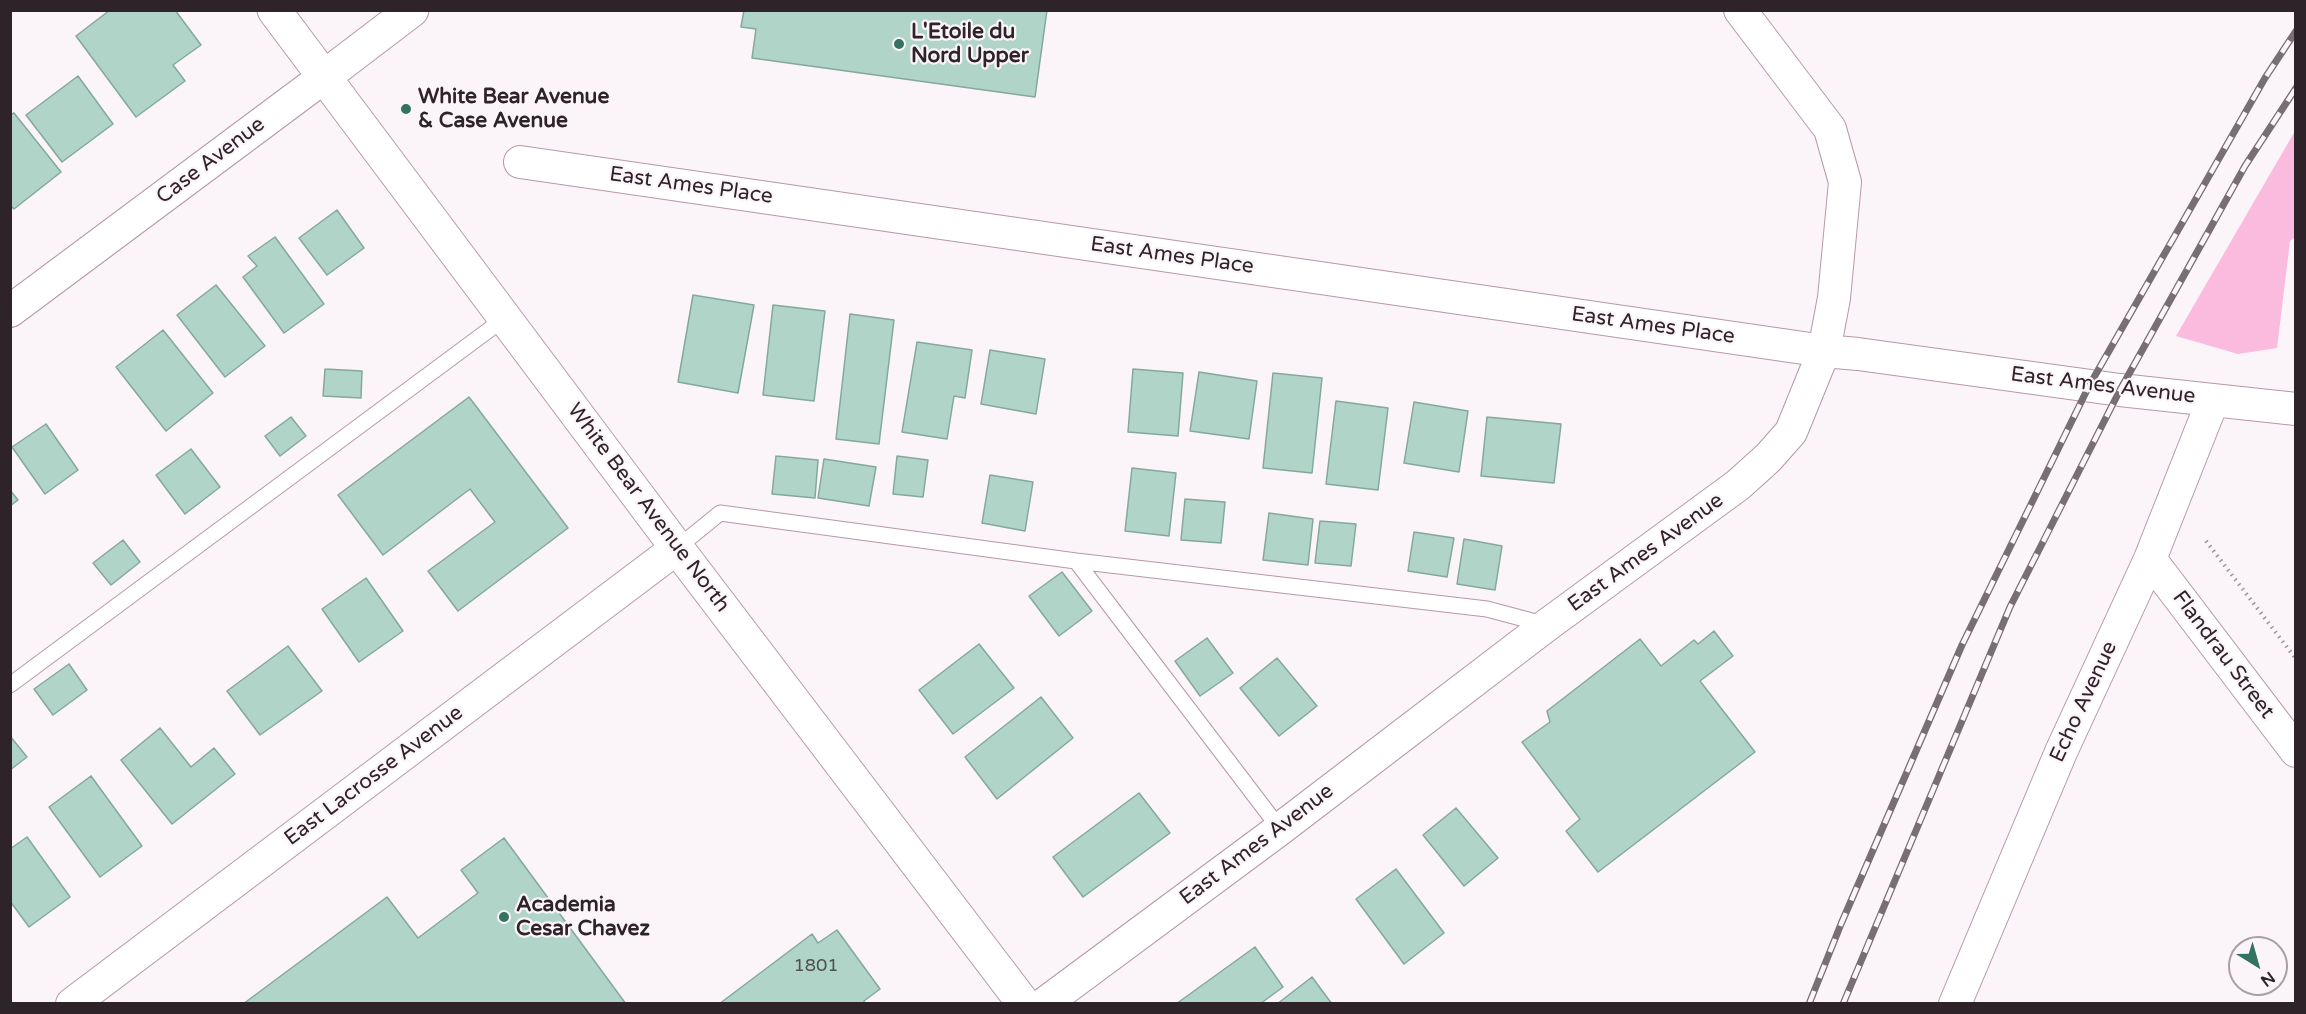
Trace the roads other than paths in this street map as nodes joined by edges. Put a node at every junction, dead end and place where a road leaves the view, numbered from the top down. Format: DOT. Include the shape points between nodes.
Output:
graph roads {
  1 [pos="273,10"];
  2 [pos="412,10"];
  3 [pos="1740,10"];
  4 [pos="324,77"];
  5 [pos="520,162"];
  6 [pos="10,311"];
  7 [pos="505,318"];
  8 [pos="1824,351"];
  9 [pos="2213,400"];
  10 [pos="2295,409"];
  11 [pos="677,548"];
  12 [pos="2150,559"];
  13 [pos="1076,561"];
  14 [pos="1547,625"];
  15 [pos="10,685"];
  16 [pos="2295,751"];
  17 [pos="1280,829"];
  18 [pos="72,1004"];
  19 [pos="1024,1004"];
  20 [pos="1044,1004"];
  21 [pos="1955,1004"];
  1 -- 4 [label="main road, White Bear Avenue North"];
  2 -- 4 [label="main road, Case Avenue"];
  3 -- 8 [label="street" via="1830,129 1845,182 1834,298"];
  4 -- 6 [label="street, Case Avenue"];
  4 -- 7 [label="main road, White Bear Avenue North"];
  5 -- 8 [label="street, East Ames Place"];
  7 -- 11 [label="main road, White Bear Avenue North"];
  7 -- 15 [label="lane"];
  8 -- 9 [label="street, East Ames Avenue"];
  8 -- 14 [label="street, East Ames Avenue" via="1791,432 1768,458 1738,485"];
  9 -- 10 [label="street, East Ames Avenue"];
  9 -- 12 [label="street, Echo Avenue"];
  11 -- 13 [label="lane" via="720,513"];
  11 -- 18 [label="street, East Lacrosse Avenue"];
  11 -- 19 [label="main road, White Bear Avenue North"];
  12 -- 16 [label="street, Flandrau Street"];
  12 -- 21 [label="street, Echo Avenue" via="2061,752"];
  13 -- 14 [label="lane" via="1487,609"];
  13 -- 17 [label="lane"];
  14 -- 17 [label="street, East Ames Avenue"];
  17 -- 20 [label="street, East Ames Avenue"];
}
